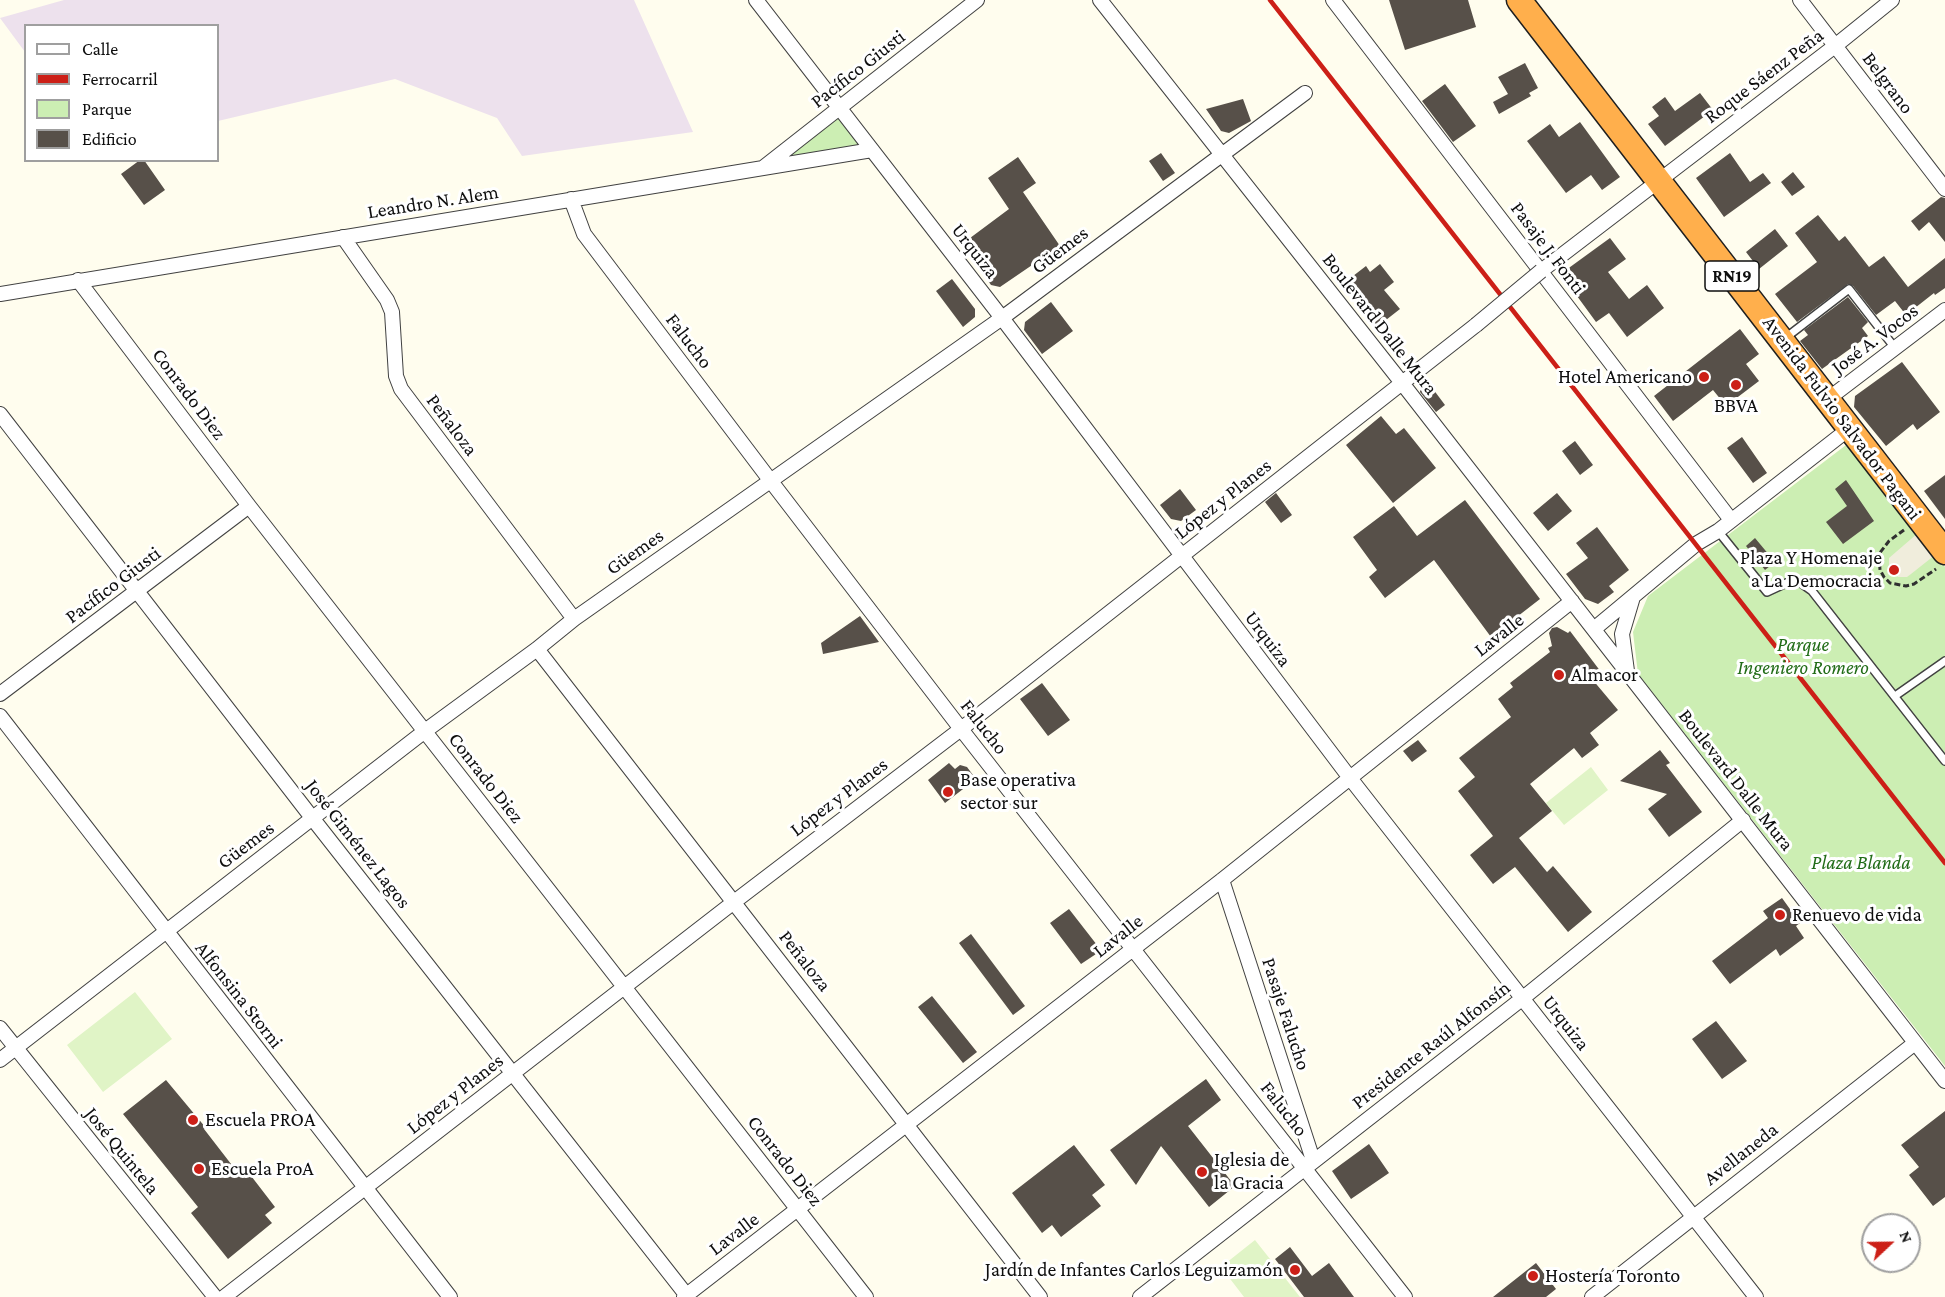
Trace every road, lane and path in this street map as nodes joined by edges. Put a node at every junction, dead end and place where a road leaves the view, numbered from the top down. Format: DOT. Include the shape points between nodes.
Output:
graph roads {
  1 [pos="756,0"];
  2 [pos="977,0"];
  3 [pos="1100,0"];
  4 [pos="1333,0"];
  5 [pos="1519,0"];
  6 [pos="1800,0"];
  7 [pos="1892,0"];
  8 [pos="1835,46"];
  9 [pos="1305,93"];
  10 [pos="840,108"];
  11 [pos="872,150"];
  12 [pos="1222,155"];
  13 [pos="763,168"];
  14 [pos="1659,180"];
  15 [pos="1945,189"];
  16 [pos="571,199"];
  17 [pos="343,237"];
  18 [pos="1541,271"];
  19 [pos="78,280"];
  20 [pos="0,294"];
  21 [pos="1945,310"];
  22 [pos="1002,318"];
  23 [pos="1782,340"];
  24 [pos="1895,348"];
  25 [pos="1402,383"];
  26 [pos="1828,399"];
  27 [pos="0,414"];
  28 [pos="1850,428"];
  29 [pos="770,480"];
  30 [pos="249,506"];
  31 [pos="1731,519"];
  32 [pos="1919,519"];
  33 [pos="1718,531"];
  34 [pos="1181,556"];
  35 [pos="1941,560"];
  36 [pos="138,591"];
  37 [pos="1633,597"];
  38 [pos="1572,601"];
  39 [pos="574,619"];
  40 [pos="1594,629"];
  41 [pos="537,649"];
  42 [pos="1945,661"];
  43 [pos="1628,673"];
  44 [pos="0,694"];
  45 [pos="1895,696"];
  46 [pos="0,717"];
  47 [pos="961,729"];
  48 [pos="425,731"];
  49 [pos="1945,761"];
  50 [pos="1350,778"];
  51 [pos="313,819"];
  52 [pos="1743,820"];
  53 [pos="1221,880"];
  54 [pos="734,902"];
  55 [pos="165,931"];
  56 [pos="1133,949"];
  57 [pos="625,986"];
  58 [pos="1523,998"];
  59 [pos="0,1029"];
  60 [pos="1915,1043"];
  61 [pos="15,1048"];
  62 [pos="0,1060"];
  63 [pos="513,1073"];
  64 [pos="1945,1081"];
  65 [pos="907,1126"];
  66 [pos="1309,1164"];
  67 [pos="365,1188"];
  68 [pos="798,1209"];
  69 [pos="1694,1217"];
  70 [pos="686,1296"];
  71 [pos="215,1297"];
  72 [pos="224,1297"];
  73 [pos="450,1297"];
  74 [pos="867,1297"];
  75 [pos="1040,1297"];
  76 [pos="1140,1297"];
  77 [pos="1405,1297"];
  78 [pos="1592,1297"];
  79 [pos="1756,1297"];
  1 -- 10 [label="street, Urquiza"];
  2 -- 10 [label="street, Pacífico Giusti"];
  3 -- 12 [label="street, Boulevard Dalle Mura"];
  4 -- 18 [label="street, Pasaje J. Fonti"];
  5 -- 14 [label="highway, Avenida Fulvio Salvador Pagani / RN19"];
  6 -- 8 [label="street, Belgrano"];
  7 -- 8 [label="street, Roque Sáenz Peña"];
  8 -- 14 [label="street, Roque Sáenz Peña"];
  8 -- 15 [label="street, Belgrano"];
  9 -- 12 [label="street, Güemes"];
  10 -- 11 [label="street, Urquiza"];
  10 -- 13 [label="street, Pacífico Giusti"];
  11 -- 13 [label="street, Leandro N. Alem"];
  11 -- 22 [label="street, Urquiza"];
  12 -- 22 [label="street, Güemes"];
  12 -- 25 [label="street, Boulevard Dalle Mura"];
  13 -- 16 [label="street, Leandro N. Alem"];
  14 -- 18 [label="street"];
  14 -- 23 [label="highway, Avenida Fulvio Salvador Pagani / RN19"];
  16 -- 17 [label="street, Leandro N. Alem"];
  16 -- 29 [label="street, Falucho" via="584,234"];
  17 -- 19 [label="street, Leandro N. Alem"];
  17 -- 39 [label="street, Peñaloza" via="392,312 396,376 401,389"];
  18 -- 25 [label="street, López y Planes, bridge"];
  18 -- 31 [label="street, Pasaje J. Fonti"];
  19 -- 20 [label="street, Leandro N. Alem"];
  19 -- 30 [label="street, Conrado Diez"];
  21 -- 24 [label="street, José A. Vocos"];
  22 -- 29 [label="street, Güemes"];
  22 -- 34 [label="street, Urquiza"];
  23 -- 24 [label="lane" via="1849,289"];
  23 -- 26 [label="highway, Avenida Fulvio Salvador Pagani / RN19"];
  24 -- 26 [label="street, José A. Vocos"];
  25 -- 34 [label="street, López y Planes"];
  25 -- 38 [label="street, Boulevard Dalle Mura"];
  26 -- 28 [label="highway, Avenida Fulvio Salvador Pagani / RN19"];
  27 -- 36 [label="street, José Giménez Lagos"];
  28 -- 31 [label="street"];
  28 -- 32 [label="highway, Avenida Fulvio Salvador Pagani / RN19"];
  29 -- 39 [label="street, Güemes"];
  29 -- 47 [label="street, Falucho"];
  30 -- 36 [label="street, Pacífico Giusti"];
  30 -- 48 [label="street, Conrado Diez"];
  31 -- 33 [label="street"];
  32 -- 35 [label="highway, Avenida Fulvio Salvador Pagani / RN19"];
  32 -- 35 [label="path" via="1883,546 1880,570 1890,583 1906,586 1914,584"];
  33 -- 37 [label="street" via="1696,544"];
  33 -- 45 [label="lane" via="1767,592 1794,579 1812,591"];
  34 -- 47 [label="street, López y Planes"];
  34 -- 50 [label="street, Urquiza"];
  36 -- 44 [label="street, Pacífico Giusti"];
  36 -- 51 [label="street, José Giménez Lagos"];
  37 -- 40 [label="street"];
  37 -- 43 [label="street, Boulevard Dalle Mura" via="1622,634"];
  38 -- 40 [label="street, Boulevard Dalle Mura"];
  38 -- 50 [label="street, Lavalle"];
  39 -- 41 [label="street, Güemes"];
  40 -- 43 [label="street, Boulevard Dalle Mura"];
  41 -- 48 [label="street, Güemes"];
  41 -- 54 [label="street, Peñaloza"];
  42 -- 45 [label="lane"];
  43 -- 52 [label="street, Boulevard Dalle Mura"];
  45 -- 49 [label="lane"];
  46 -- 55 [label="street, Alfonsina Storni"];
  47 -- 54 [label="street, López y Planes"];
  47 -- 56 [label="street, Falucho"];
  48 -- 51 [label="street, Güemes"];
  48 -- 57 [label="street, Conrado Diez"];
  50 -- 53 [label="street, Lavalle"];
  50 -- 58 [label="street, Urquiza"];
  51 -- 55 [label="street, Güemes"];
  51 -- 63 [label="street, José Giménez Lagos"];
  52 -- 58 [label="street, Presidente Raúl Alfonsín"];
  52 -- 60 [label="street, Boulevard Dalle Mura"];
  53 -- 56 [label="street, Lavalle"];
  53 -- 66 [label="street, Pasaje Falucho"];
  54 -- 57 [label="street, López y Planes"];
  54 -- 65 [label="street, Peñaloza"];
  55 -- 61 [label="street, Güemes"];
  55 -- 67 [label="street, Alfonsina Storni"];
  56 -- 65 [label="street, Lavalle"];
  56 -- 66 [label="street, Falucho"];
  57 -- 63 [label="street, López y Planes"];
  57 -- 68 [label="street, Conrado Diez"];
  58 -- 66 [label="street, Presidente Raúl Alfonsín"];
  58 -- 69 [label="street, Urquiza"];
  59 -- 61 [label="street, José Quintela"];
  60 -- 64 [label="street, Boulevard Dalle Mura"];
  60 -- 69 [label="street, Avellaneda"];
  61 -- 62 [label="street, Güemes"];
  61 -- 71 [label="street, José Quintela"];
  63 -- 67 [label="street, López y Planes"];
  63 -- 70 [label="street, José Giménez Lagos"];
  65 -- 68 [label="street, Lavalle"];
  65 -- 75 [label="street, Peñaloza"];
  66 -- 76 [label="street, Presidente Raúl Alfonsín"];
  66 -- 77 [label="street, Falucho"];
  67 -- 72 [label="street, López y Planes"];
  67 -- 73 [label="street, Alfonsina Storni"];
  68 -- 70 [label="street, Lavalle"];
  68 -- 74 [label="street, Conrado Diez"];
  69 -- 78 [label="street, Avellaneda"];
  69 -- 79 [label="street, Urquiza"];
}
